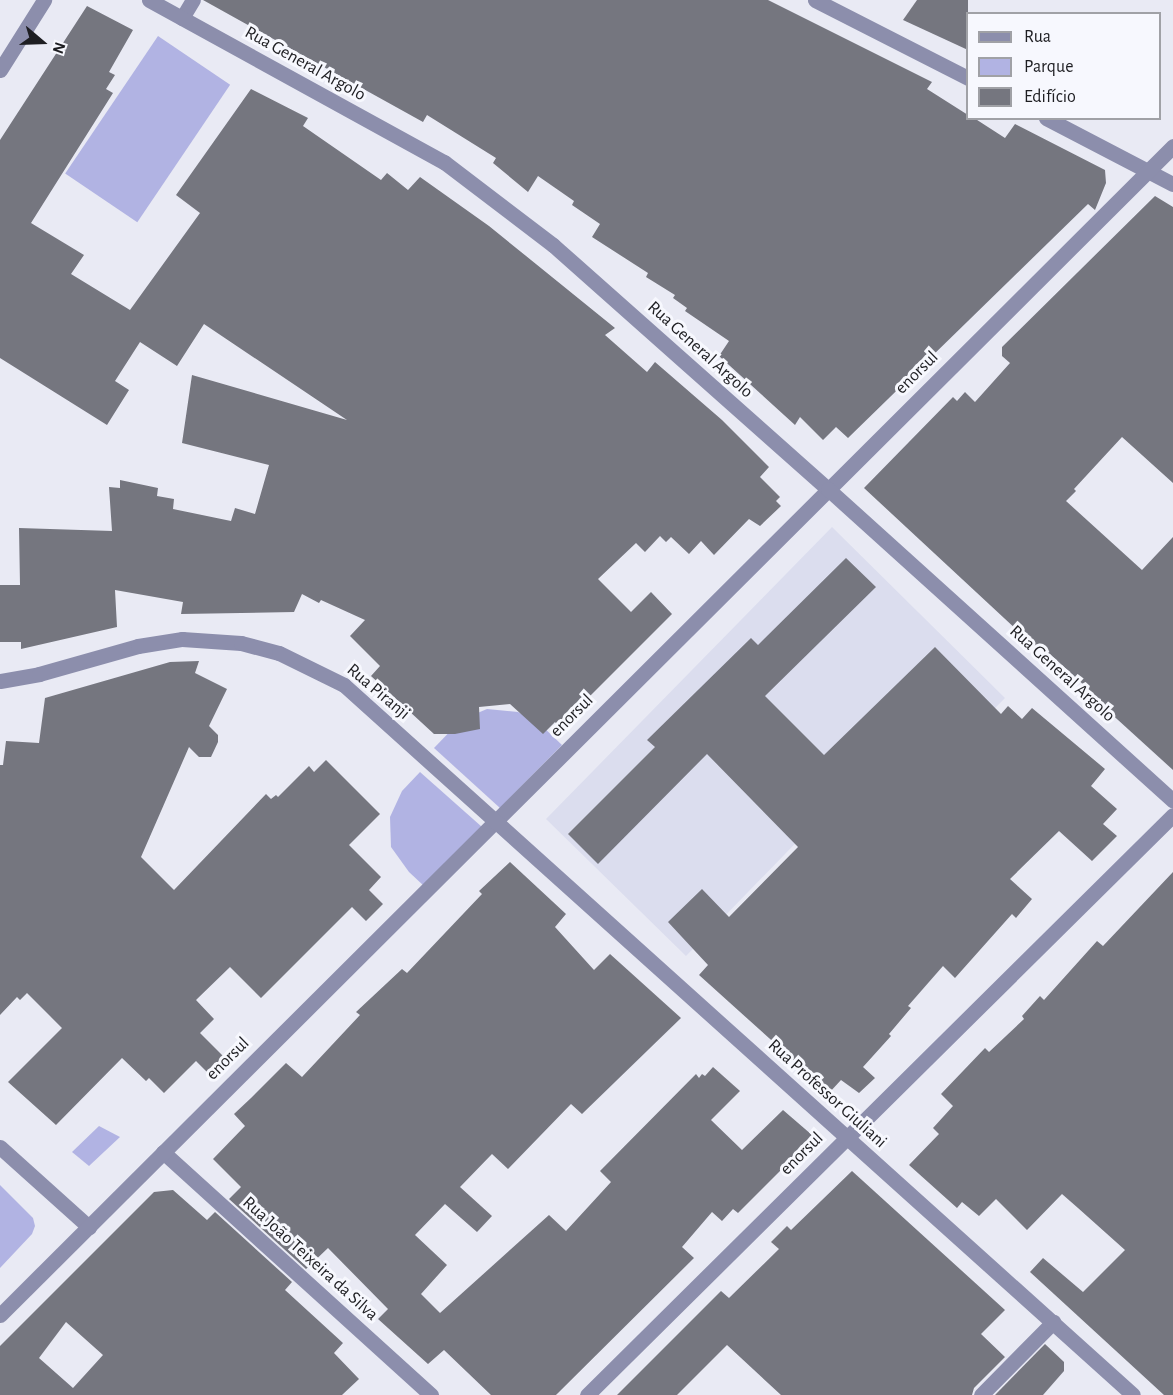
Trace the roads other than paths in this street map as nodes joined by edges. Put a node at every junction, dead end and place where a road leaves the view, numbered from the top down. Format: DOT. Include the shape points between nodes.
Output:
graph roads {
  1 [pos="44,0"];
  2 [pos="149,0"];
  3 [pos="193,0"];
  4 [pos="815,0"];
  5 [pos="182,18"];
  6 [pos="0,70"];
  7 [pos="966,77"];
  8 [pos="1050,120"];
  9 [pos="1173,146"];
  10 [pos="1148,171"];
  11 [pos="1173,184"];
  12 [pos="828,489"];
  13 [pos="0,681"];
  14 [pos="1173,801"];
  15 [pos="1173,815"];
  16 [pos="494,821"];
  17 [pos="847,1138"];
  18 [pos="0,1147"];
  19 [pos="163,1152"];
  20 [pos="88,1227"];
  21 [pos="0,1315"];
  22 [pos="1053,1322"];
  23 [pos="430,1395"];
  24 [pos="587,1395"];
  25 [pos="981,1395"];
  26 [pos="1133,1395"];
  1 -- 6 [label="street"];
  2 -- 5 [label="street, Rua General Argolo"];
  3 -- 5 [label="street"];
  4 -- 7 [label="street"];
  5 -- 12 [label="street, Rua General Argolo" via="444,162 553,245"];
  8 -- 10 [label="street"];
  9 -- 10 [label="street, enorsul"];
  10 -- 11 [label="street"];
  10 -- 12 [label="street, enorsul"];
  12 -- 14 [label="street, Rua General Argolo"];
  12 -- 16 [label="street, enorsul"];
  13 -- 16 [label="street, Rua Piranji" via="138,646 182,639 240,643 279,653 344,685"];
  15 -- 17 [label="street, enorsul"];
  16 -- 17 [label="street, Rua Professor Giuliani"];
  16 -- 19 [label="street, enorsul"];
  17 -- 22 [label="street, Rua Professor Giuliani"];
  17 -- 24 [label="street, enorsul"];
  18 -- 20 [label="street"];
  19 -- 20 [label="street, enorsul"];
  19 -- 23 [label="street, Rua João Teixeira da Silva"];
  20 -- 21 [label="street, enorsul"];
  22 -- 25 [label="street"];
  22 -- 26 [label="street, Rua Professor Giuliani"];
}
